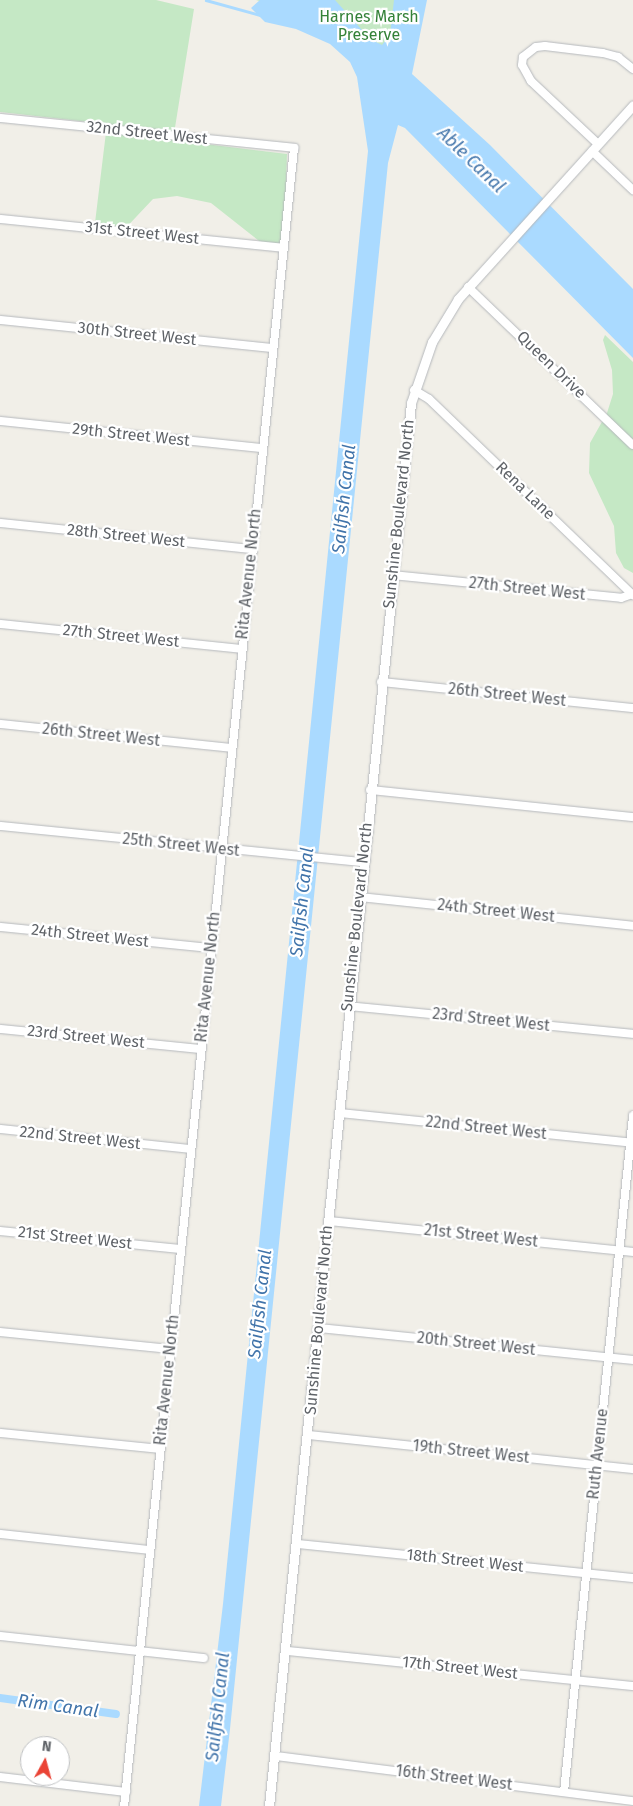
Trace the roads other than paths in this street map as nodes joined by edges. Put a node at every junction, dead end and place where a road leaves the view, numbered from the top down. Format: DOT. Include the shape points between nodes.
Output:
graph roads {
  1 [pos="633,69"];
  2 [pos="633,105"];
  3 [pos="0,118"];
  4 [pos="294,148"];
  5 [pos="595,148"];
  6 [pos="633,190"];
  7 [pos="0,219"];
  8 [pos="284,248"];
  9 [pos="468,287"];
  10 [pos="0,320"];
  11 [pos="273,348"];
  12 [pos="414,390"];
  13 [pos="0,421"];
  14 [pos="633,445"];
  15 [pos="262,448"];
  16 [pos="0,523"];
  17 [pos="252,548"];
  18 [pos="392,575"];
  19 [pos="632,594"];
  20 [pos="0,624"];
  21 [pos="242,649"];
  22 [pos="381,682"];
  23 [pos="633,708"];
  24 [pos="0,724"];
  25 [pos="232,748"];
  26 [pos="370,790"];
  27 [pos="633,817"];
  28 [pos="0,826"];
  29 [pos="221,849"];
  30 [pos="362,862"];
  31 [pos="359,897"];
  32 [pos="633,926"];
  33 [pos="0,927"];
  34 [pos="211,948"];
  35 [pos="348,1006"];
  36 [pos="0,1028"];
  37 [pos="633,1034"];
  38 [pos="201,1049"];
  39 [pos="339,1113"];
  40 [pos="633,1116"];
  41 [pos="0,1130"];
  42 [pos="632,1143"];
  43 [pos="190,1149"];
  44 [pos="329,1221"];
  45 [pos="0,1230"];
  46 [pos="180,1249"];
  47 [pos="620,1250"];
  48 [pos="633,1252"];
  49 [pos="319,1328"];
  50 [pos="0,1332"];
  51 [pos="170,1349"];
  52 [pos="608,1358"];
  53 [pos="633,1360"];
  54 [pos="0,1433"];
  55 [pos="308,1435"];
  56 [pos="160,1449"];
  57 [pos="597,1465"];
  58 [pos="633,1469"];
  59 [pos="0,1534"];
  60 [pos="297,1544"];
  61 [pos="149,1550"];
  62 [pos="586,1573"];
  63 [pos="633,1578"];
  64 [pos="0,1636"];
  65 [pos="139,1649"];
  66 [pos="286,1651"];
  67 [pos="204,1658"];
  68 [pos="575,1680"];
  69 [pos="633,1686"];
  70 [pos="276,1756"];
  71 [pos="0,1777"];
  72 [pos="126,1792"];
  73 [pos="564,1792"];
  74 [pos="633,1801"];
  75 [pos="124,1806"];
  76 [pos="270,1806"];
  1 -- 5 [label="street" via="618,58 603,53 545,46 536,47 523,57 522,66 531,82"];
  2 -- 5 [label="street, Sunshine Boulevard North"];
  3 -- 4 [label="street, 32nd Street West"];
  4 -- 8 [label="street, Rita Avenue North"];
  5 -- 6 [label="street"];
  5 -- 9 [label="street, Sunshine Boulevard North"];
  7 -- 8 [label="street, 31st Street West"];
  8 -- 11 [label="street, Rita Avenue North"];
  9 -- 12 [label="street, Sunshine Boulevard North" via="432,342"];
  9 -- 14 [label="street, Queen Drive"];
  10 -- 11 [label="street, 30th Street West"];
  11 -- 15 [label="street, Rita Avenue North"];
  12 -- 18 [label="street, Sunshine Boulevard North" via="407,427"];
  12 -- 19 [label="street, Rena Lane" via="428,399"];
  13 -- 15 [label="street, 29th Street West"];
  15 -- 17 [label="street, Rita Avenue North"];
  16 -- 17 [label="street, 28th Street West"];
  17 -- 21 [label="street, Rita Avenue North"];
  18 -- 19 [label="street, 27th Street West" via="621,598"];
  18 -- 22 [label="street, Sunshine Boulevard North"];
  20 -- 21 [label="street, 27th Street West"];
  21 -- 25 [label="street, Rita Avenue North"];
  22 -- 23 [label="street, 26th Street West"];
  22 -- 26 [label="street, Sunshine Boulevard North"];
  24 -- 25 [label="street, 26th Street West"];
  25 -- 29 [label="street, Rita Avenue North"];
  26 -- 27 [label="street"];
  26 -- 30 [label="street, Sunshine Boulevard North"];
  28 -- 29 [label="street, 25th Street West"];
  29 -- 30 [label="street, 25th Street West"];
  29 -- 34 [label="street, Rita Avenue North"];
  30 -- 31 [label="street, Sunshine Boulevard North"];
  31 -- 32 [label="street, 24th Street West"];
  31 -- 35 [label="street, Sunshine Boulevard North"];
  33 -- 34 [label="street, 24th Street West"];
  34 -- 38 [label="street, Rita Avenue North"];
  35 -- 37 [label="street, 23rd Street West"];
  35 -- 39 [label="street, Sunshine Boulevard North"];
  36 -- 38 [label="street, 23rd Street West"];
  38 -- 43 [label="street, Rita Avenue North"];
  39 -- 42 [label="street, 22nd Street West"];
  39 -- 44 [label="street, Sunshine Boulevard North"];
  40 -- 42 [label="street, Ruth Avenue"];
  41 -- 43 [label="street, 22nd Street West"];
  42 -- 47 [label="street, Ruth Avenue"];
  43 -- 46 [label="street, Rita Avenue North"];
  44 -- 47 [label="street, 21st Street West"];
  44 -- 49 [label="street, Sunshine Boulevard North"];
  45 -- 46 [label="street, 21st Street West"];
  46 -- 51 [label="street, Rita Avenue North"];
  47 -- 48 [label="street, 21st Street West"];
  47 -- 52 [label="street, Ruth Avenue"];
  49 -- 52 [label="street, 20th Street West"];
  49 -- 55 [label="street, Sunshine Boulevard North"];
  50 -- 51 [label="street"];
  51 -- 56 [label="street, Rita Avenue North"];
  52 -- 53 [label="street, 20th Street West"];
  52 -- 57 [label="street, Ruth Avenue"];
  54 -- 56 [label="street"];
  55 -- 57 [label="street, 19th Street West"];
  55 -- 60 [label="street, Sunshine Boulevard North"];
  56 -- 61 [label="street, Rita Avenue North"];
  57 -- 58 [label="street, 19th Street West"];
  57 -- 62 [label="street, Ruth Avenue"];
  59 -- 61 [label="street"];
  60 -- 62 [label="street, 18th Street West"];
  60 -- 66 [label="street, Sunshine Boulevard North"];
  61 -- 65 [label="street, Rita Avenue North"];
  62 -- 63 [label="street, 18th Street West"];
  62 -- 68 [label="street, Ruth Avenue"];
  64 -- 65 [label="street"];
  65 -- 67 [label="street"];
  65 -- 72 [label="street, Rita Avenue North"];
  66 -- 68 [label="street, 17th Street West"];
  66 -- 70 [label="street, Sunshine Boulevard North"];
  68 -- 69 [label="street, 17th Street West"];
  68 -- 73 [label="street, Ruth Avenue"];
  70 -- 73 [label="street, 16th Street West"];
  70 -- 76 [label="street, Sunshine Boulevard North"];
  71 -- 72 [label="street"];
  72 -- 75 [label="street, Rita Avenue North"];
  73 -- 74 [label="street, 16th Street West"];
}
